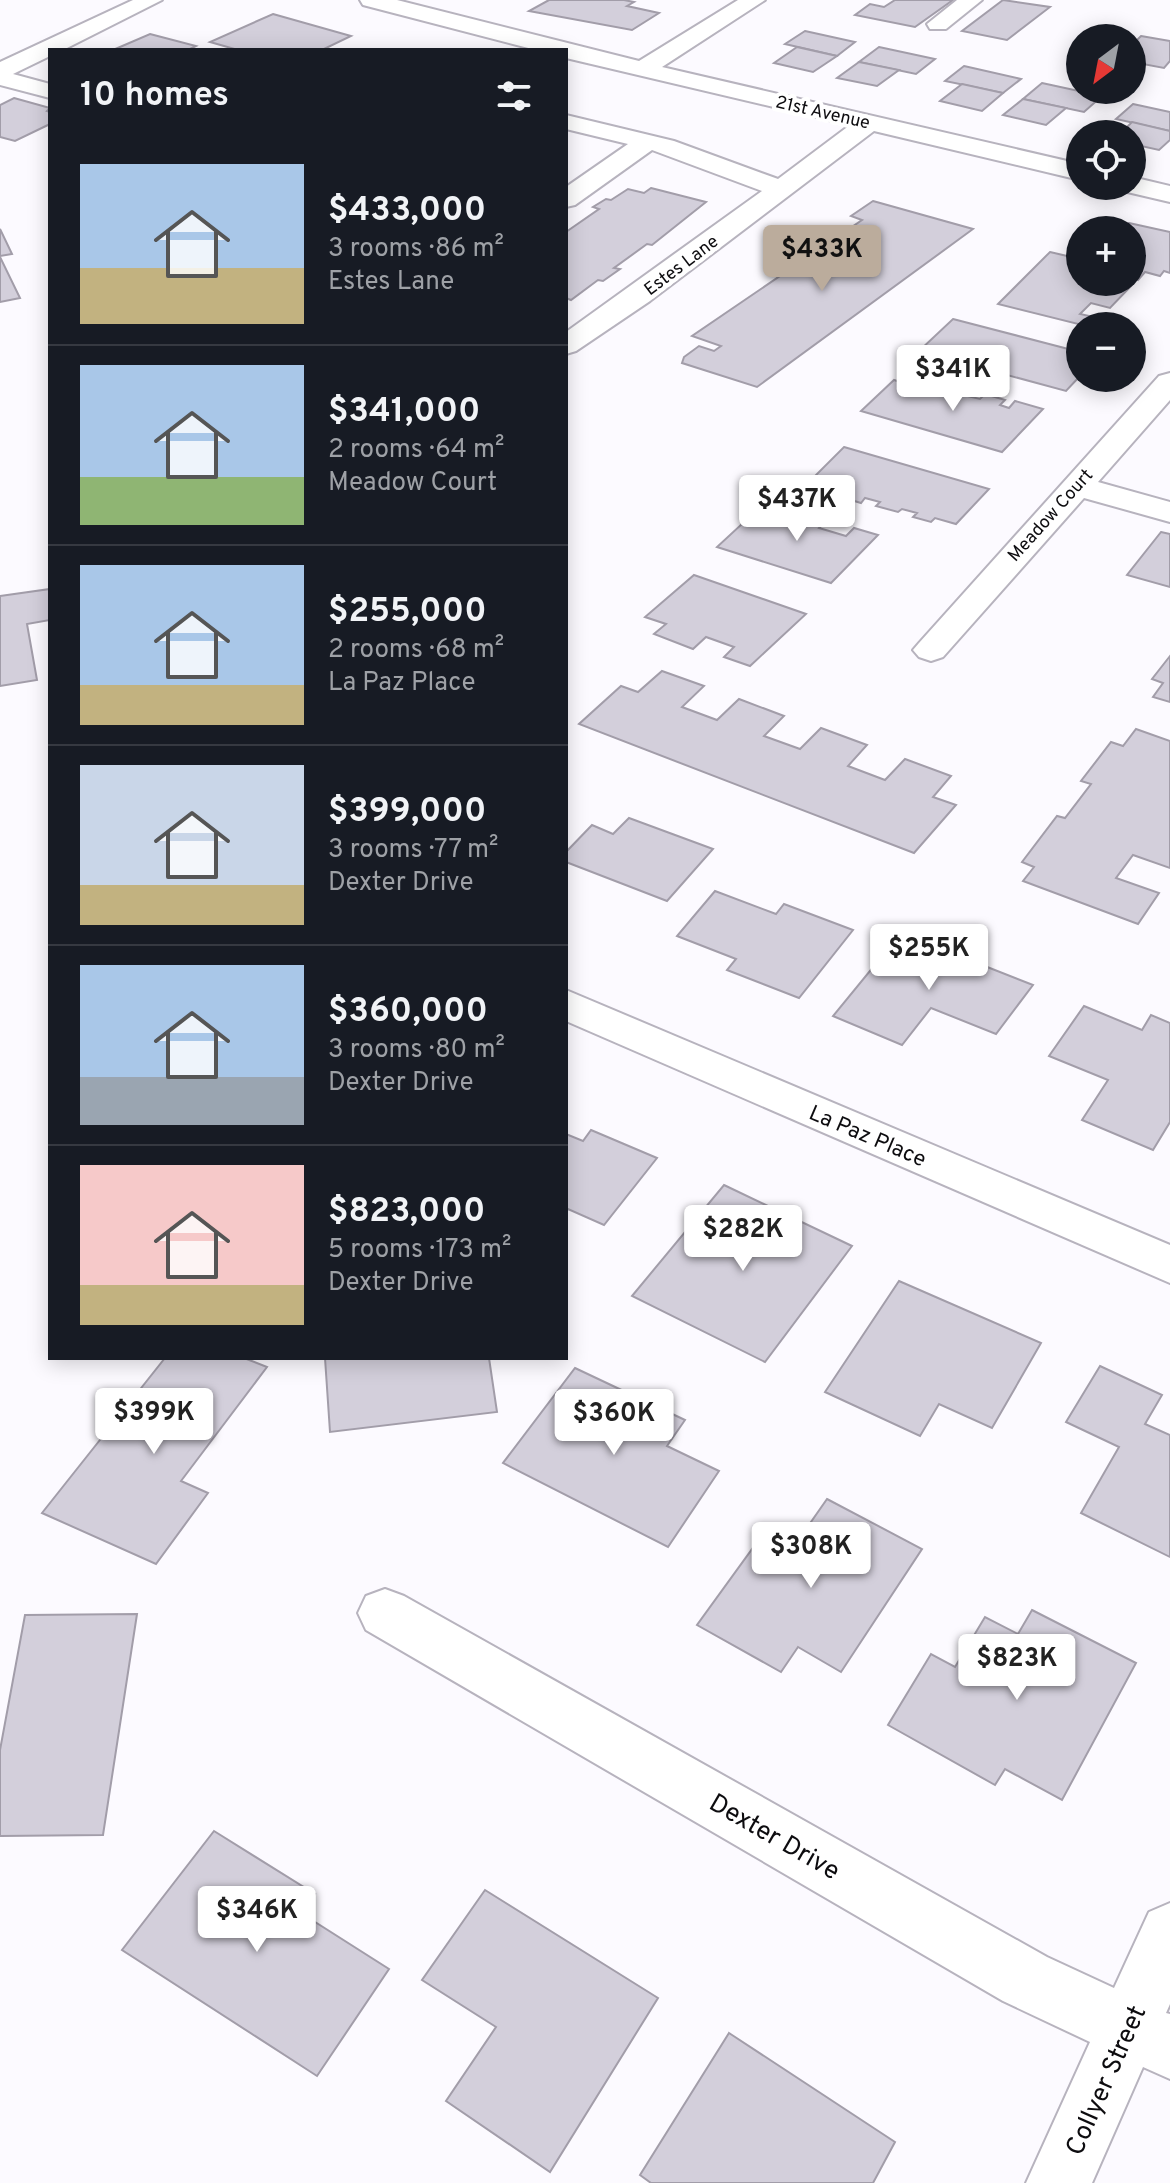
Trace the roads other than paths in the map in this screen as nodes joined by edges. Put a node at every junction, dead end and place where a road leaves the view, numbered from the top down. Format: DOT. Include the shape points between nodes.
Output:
graph roads {
  1 [pos="151,0"];
  2 [pos="371,0"];
  3 [pos="458,0"];
  4 [pos="754,0"];
  5 [pos="971,0"];
  6 [pos="429,16"];
  7 [pos="938,24"];
  8 [pos="48,48"];
  9 [pos="49,48"];
  10 [pos="554,48"];
  11 [pos="568,51"];
  12 [pos="642,69"];
  13 [pos="0,71"];
  14 [pos="0,78"];
  15 [pos="48,90"];
  16 [pos="568,122"];
  17 [pos="869,123"];
  18 [pos="648,142"];
  19 [pos="1066,169"];
  20 [pos="782,188"];
  21 [pos="1146,188"];
  22 [pos="1170,194"];
  23 [pos="568,198"];
  24 [pos="568,344"];
  25 [pos="1170,382"];
  26 [pos="1075,485"];
  27 [pos="1170,512"];
  28 [pos="931,650"];
  29 [pos="568,1005"];
  30 [pos="1170,1265"];
  31 [pos="385,1613"];
  32 [pos="1170,1933"];
  33 [pos="1150,2037"];
  34 [pos="1059,2183"];
  1 -- 9 [label="street"];
  2 -- 6 [label="street, 21st Avenue"];
  3 -- 6 [label="street"];
  4 -- 12 [label="street"];
  5 -- 7 [label="street"];
  6 -- 10 [label="street, 21st Avenue"];
  8 -- 13 [label="street"];
  11 -- 12 [label="street, 21st Avenue"];
  12 -- 17 [label="street, 21st Avenue"];
  14 -- 15 [label="street"];
  16 -- 18 [label="street"];
  17 -- 19 [label="street, 21st Avenue"];
  17 -- 20 [label="street, Estes Lane"];
  18 -- 20 [label="street"];
  18 -- 23 [label="street"];
  20 -- 24 [label="street, Estes Lane"];
  21 -- 22 [label="street"];
  25 -- 26 [label="street, Meadow Court"];
  26 -- 27 [label="street"];
  26 -- 28 [label="street, Meadow Court"];
  29 -- 30 [label="street, La Paz Place"];
  31 -- 33 [label="street, Dexter Drive" via="1025,1979"];
  32 -- 33 [label="street, Collyer Street"];
  33 -- 34 [label="street, Collyer Street"];
}
